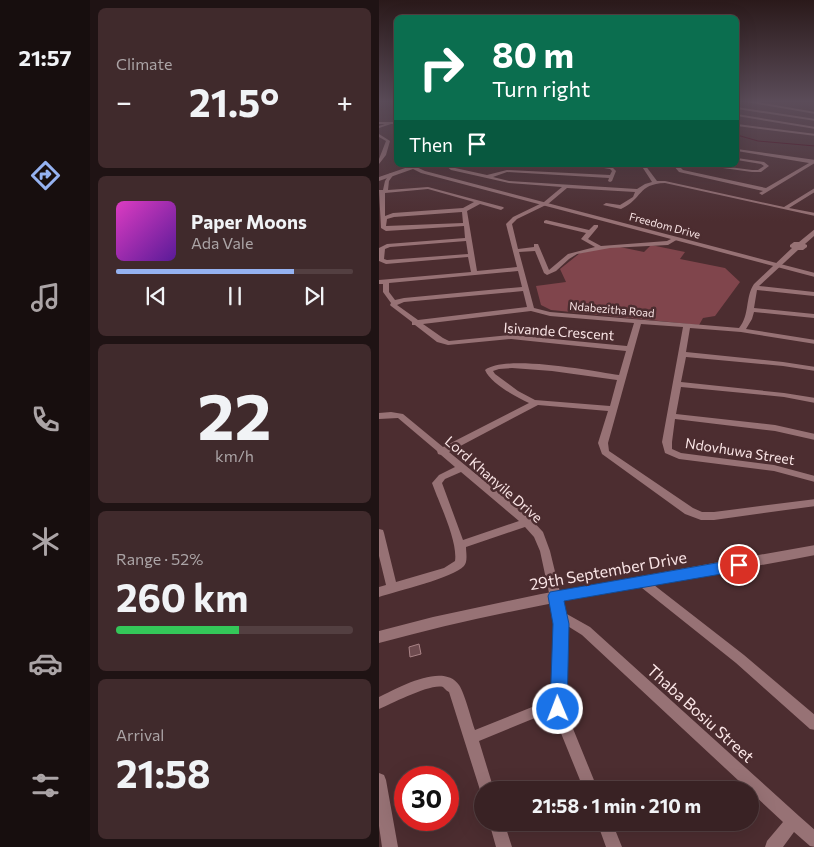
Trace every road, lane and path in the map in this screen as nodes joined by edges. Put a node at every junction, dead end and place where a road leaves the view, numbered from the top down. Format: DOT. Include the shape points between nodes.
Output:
graph roads {
  1 [pos="388,142"];
  2 [pos="739,150"];
  3 [pos="739,159"];
  4 [pos="813,162"];
  5 [pos="379,163"];
  6 [pos="407,167"];
  7 [pos="413,167"];
  8 [pos="450,167"];
  9 [pos="604,167"];
  10 [pos="644,167"];
  11 [pos="677,167"];
  12 [pos="717,167"];
  13 [pos="392,174"];
  14 [pos="487,177"];
  15 [pos="611,177"];
  16 [pos="379,179"];
  17 [pos="655,182"];
  18 [pos="566,186"];
  19 [pos="607,188"];
  20 [pos="405,189"];
  21 [pos="814,189"];
  22 [pos="637,190"];
  23 [pos="767,190"];
  24 [pos="382,191"];
  25 [pos="801,197"];
  26 [pos="405,199"];
  27 [pos="751,200"];
  28 [pos="814,200"];
  29 [pos="479,202"];
  30 [pos="544,204"];
  31 [pos="606,204"];
  32 [pos="501,208"];
  33 [pos="785,208"];
  34 [pos="464,210"];
  35 [pos="814,215"];
  36 [pos="384,218"];
  37 [pos="546,222"];
  38 [pos="466,224"];
  39 [pos="596,226"];
  40 [pos="384,228"];
  41 [pos="814,231"];
  42 [pos="590,232"];
  43 [pos="379,233"];
  44 [pos="469,239"];
  45 [pos="675,239"];
  46 [pos="798,246"];
  47 [pos="381,247"];
  48 [pos="537,247"];
  49 [pos="601,248"];
  50 [pos="515,252"];
  51 [pos="472,255"];
  52 [pos="778,264"];
  53 [pos="521,269"];
  54 [pos="474,273"];
  55 [pos="814,274"];
  56 [pos="383,281"];
  57 [pos="754,288"];
  58 [pos="525,289"];
  59 [pos="814,294"];
  60 [pos="395,303"];
  61 [pos="531,309"];
  62 [pos="751,310"];
  63 [pos="814,316"];
  64 [pos="415,323"];
  65 [pos="638,323"];
  66 [pos="687,327"];
  67 [pos="741,330"];
  68 [pos="814,342"];
  69 [pos="631,349"];
  70 [pos="683,354"];
  71 [pos="814,369"];
  72 [pos="623,378"];
  73 [pos="678,384"];
  74 [pos="814,400"];
  75 [pos="535,402"];
  76 [pos="613,409"];
  77 [pos="379,416"];
  78 [pos="672,416"];
  79 [pos="814,437"];
  80 [pos="441,452"];
  81 [pos="460,468"];
  82 [pos="814,479"];
  83 [pos="814,502"];
  84 [pos="527,522"];
  85 [pos="379,533"];
  86 [pos="460,545"];
  87 [pos="814,550"];
  88 [pos="641,581"];
  89 [pos="392,588"];
  90 [pos="379,592"];
  91 [pos="555,596"];
  92 [pos="560,616"];
  93 [pos="379,637"];
  94 [pos="379,702"];
  95 [pos="557,703"];
  96 [pos="814,724"];
  97 [pos="471,738"];
  98 [pos="379,780"];
  99 [pos="484,781"];
  100 [pos="587,781"];
  101 [pos="794,821"];
  102 [pos="499,831"];
  103 [pos="608,831"];
  104 [pos="814,841"];
  105 [pos="390,847"];
  106 [pos="504,847"];
  107 [pos="614,847"];
  108 [pos="773,847"];
  1 -- 5 [label="street"];
  2 -- 4 [label="street"];
  3 -- 12 [label="street" via="767,166 752,172"];
  4 -- 23 [label="street"];
  6 -- 13 [label="street"];
  7 -- 30 [label="street, Freedom Drive"];
  8 -- 14 [label="street"];
  9 -- 15 [label="street" via="612,168"];
  10 -- 17 [label="street"];
  11 -- 23 [label="street" via="683,172"];
  13 -- 16 [label="street"];
  13 -- 24 [label="street"];
  14 -- 15 [label="street" via="507,171"];
  14 -- 18 [label="street"];
  15 -- 19 [label="street"];
  17 -- 22 [label="street"];
  17 -- 27 [label="street" via="674,183"];
  18 -- 19 [label="street"];
  18 -- 30 [label="street"];
  19 -- 22 [label="street"];
  20 -- 24 [label="street"];
  20 -- 26 [label="street"];
  20 -- 29 [label="street" via="429,188"];
  21 -- 25 [label="street"];
  22 -- 31 [label="street" via="635,198 622,206"];
  23 -- 27 [label="street"];
  24 -- 36 [label="street"];
  25 -- 28 [label="street"];
  25 -- 33 [label="street"];
  27 -- 33 [label="street"];
  29 -- 32 [label="street"];
  29 -- 34 [label="street"];
  30 -- 45 [label="street, Freedom Drive"];
  30 -- 50 [label="street" via="509,222"];
  30 -- 52 [label="street, Freedom Drive"];
  33 -- 35 [label="street"];
  34 -- 36 [label="street"];
  34 -- 38 [label="street"];
  36 -- 40 [label="street"];
  37 -- 42 [label="street"];
  38 -- 40 [label="street"];
  38 -- 44 [label="street"];
  39 -- 42 [label="street"];
  40 -- 43 [label="street"];
  41 -- 46 [label="street"];
  42 -- 49 [label="street" via="584,240"];
  44 -- 47 [label="street"];
  44 -- 51 [label="street"];
  45 -- 49 [label="street" via="668,243"];
  45 -- 52 [label="street, Freedom Drive"];
  46 -- 52 [label="street"];
  47 -- 51 [label="street" via="381,260 386,262"];
  48 -- 49 [label="street" via="547,273 571,254"];
  48 -- 50 [label="street"];
  50 -- 53 [label="street"];
  51 -- 54 [label="street"];
  52 -- 55 [label="street, Freedom Drive"];
  52 -- 57 [label="street"];
  53 -- 54 [label="street"];
  53 -- 58 [label="street"];
  54 -- 56 [label="street"];
  56 -- 60 [label="street" via="386,292"];
  57 -- 59 [label="street"];
  57 -- 62 [label="street"];
  58 -- 60 [label="street"];
  58 -- 61 [label="street"];
  60 -- 64 [label="street, Isivande Crescent" via="393,307"];
  61 -- 64 [label="street, Ndabezitha Road"];
  61 -- 65 [label="street, Ndabezitha Road"];
  62 -- 63 [label="street"];
  62 -- 67 [label="street" via="748,322"];
  64 -- 69 [label="street, Isivande Crescent" via="448,343 511,337"];
  65 -- 66 [label="street, Ndabezitha Road"];
  65 -- 69 [label="street"];
  66 -- 67 [label="street, Ndabezitha Road"];
  66 -- 70 [label="street, Ndovhuwa Street"];
  67 -- 68 [label="street, Ndabezitha Road"];
  69 -- 72 [label="street"];
  70 -- 71 [label="street"];
  70 -- 73 [label="street, Ndovhuwa Street"];
  72 -- 75 [label="street" via="514,365 490,368 491,375 515,393"];
  72 -- 76 [label="street"];
  73 -- 74 [label="street"];
  73 -- 78 [label="street, Ndovhuwa Street"];
  75 -- 76 [label="street"];
  75 -- 80 [label="street"];
  76 -- 83 [label="street" via="603,443 605,452 696,514 705,517"];
  77 -- 80 [label="street, Lord Khanyile Drive" via="400,416"];
  78 -- 79 [label="street" via="775,428"];
  78 -- 82 [label="street, Ndovhuwa Street" via="667,445 674,455 774,468"];
  80 -- 81 [label="street, Lord Khanyile Drive"];
  81 -- 84 [label="street, Lord Khanyile Drive"];
  81 -- 86 [label="street" via="437,483"];
  84 -- 86 [label="street"];
  84 -- 91 [label="street, Lord Khanyile Drive" via="539,535"];
  85 -- 89 [label="street"];
  86 -- 89 [label="street" via="461,557 455,567"];
  87 -- 88 [label="street, 29th September Drive"];
  88 -- 91 [label="street, 29th September Drive"];
  88 -- 96 [label="street" via="740,659"];
  89 -- 90 [label="street"];
  91 -- 92 [label="street, Lord Khanyile Drive"];
  91 -- 93 [label="street, 29th September Drive"];
  92 -- 95 [label="street, Lord Khanyile Drive"];
  92 -- 101 [label="street, Thaba Bosiu Street" via="586,631"];
  94 -- 97 [label="street" via="433,681 446,682 454,688"];
  95 -- 97 [label="street"];
  95 -- 100 [label="street"];
  97 -- 99 [label="street"];
  98 -- 105 [label="street"];
  101 -- 104 [label="street, Thaba Bosiu Street"];
  101 -- 108 [label="street"];
  102 -- 106 [label="street"];
  103 -- 107 [label="street"];
}
